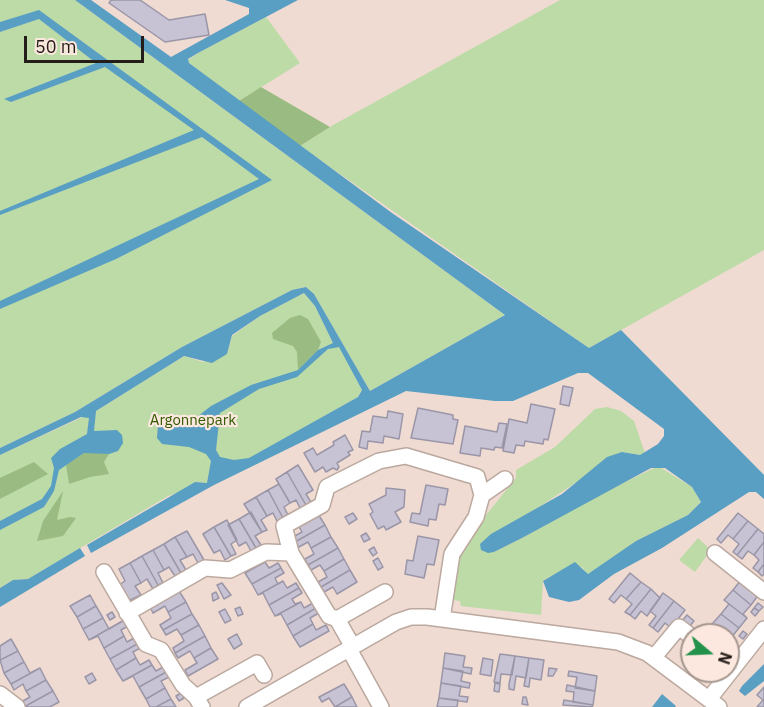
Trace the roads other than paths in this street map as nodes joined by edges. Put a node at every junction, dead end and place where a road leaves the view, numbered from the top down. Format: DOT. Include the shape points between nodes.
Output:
graph roads {
  1 [pos="505,479"];
  2 [pos="482,495"];
  3 [pos="291,553"];
  4 [pos="716,553"];
  5 [pos="104,572"];
  6 [pos="385,592"];
  7 [pos="764,592"];
  8 [pos="127,613"];
  9 [pos="337,619"];
  10 [pos="442,619"];
  11 [pos="680,628"];
  12 [pos="764,629"];
  13 [pos="351,648"];
  14 [pos="740,656"];
  15 [pos="654,657"];
  16 [pos="264,675"];
  17 [pos="723,683"];
  18 [pos="0,694"];
  19 [pos="199,702"];
  20 [pos="714,703"];
  21 [pos="17,707"];
  22 [pos="247,707"];
  23 [pos="381,707"];
  1 -- 2 [label="street"];
  2 -- 3 [label="street" via="477,477 436,462 406,456 379,461 327,487 322,505 284,526"];
  2 -- 10 [label="street" via="476,517 452,554"];
  3 -- 8 [label="street" via="266,552 230,570 205,568"];
  3 -- 9 [label="street" via="329,616"];
  4 -- 7 [label="street"];
  5 -- 8 [label="street"];
  6 -- 9 [label="street"];
  8 -- 19 [label="street" via="146,644 161,650"];
  9 -- 13 [label="street"];
  10 -- 13 [label="street" via="411,617"];
  10 -- 15 [label="street" via="618,642"];
  11 -- 15 [label="street"];
  12 -- 14 [label="street"];
  13 -- 22 [label="street"];
  13 -- 23 [label="street"];
  15 -- 20 [label="street"];
  16 -- 19 [label="street" via="257,663"];
  17 -- 20 [label="street"];
  18 -- 21 [label="street"];
}
